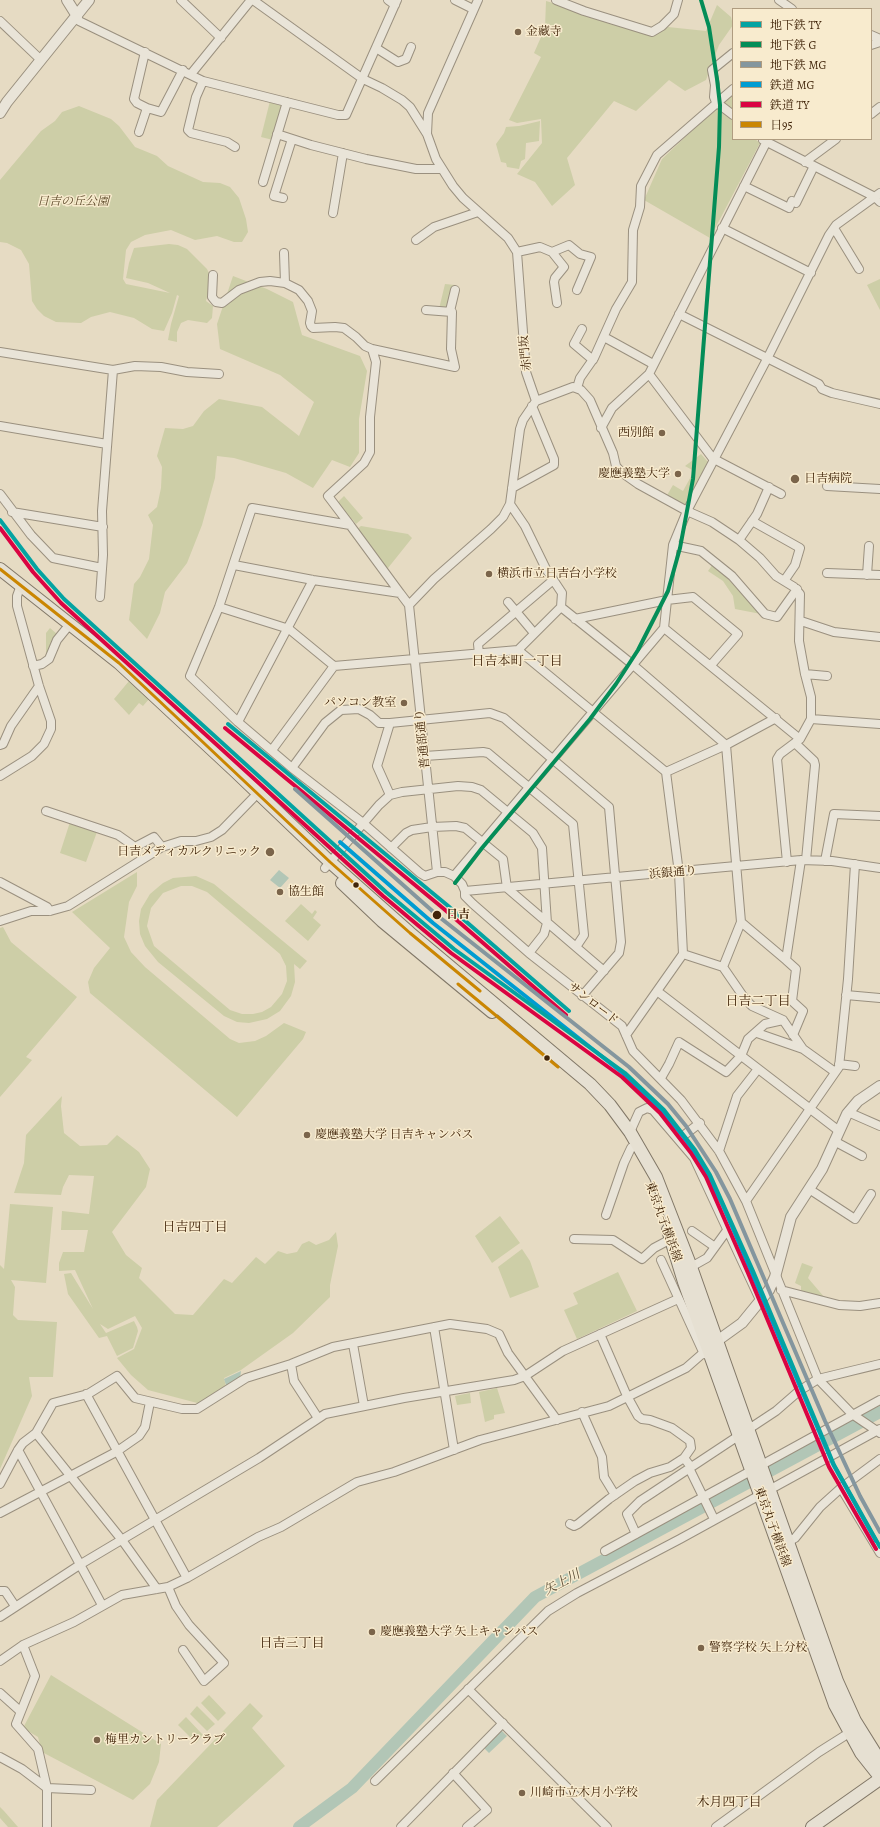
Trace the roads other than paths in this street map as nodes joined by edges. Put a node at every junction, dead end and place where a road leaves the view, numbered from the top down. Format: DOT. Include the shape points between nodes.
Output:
graph roads {
  1 [pos="67,0"];
  2 [pos="89,0"];
  3 [pos="181,0"];
  4 [pos="252,0"];
  5 [pos="455,0"];
  6 [pos="478,0"];
  7 [pos="556,0"];
  8 [pos="678,0"];
  9 [pos="780,0"];
  10 [pos="393,2"];
  11 [pos="791,8"];
  12 [pos="473,9"];
  13 [pos="77,16"];
  14 [pos="0,21"];
  15 [pos="221,38"];
  16 [pos="411,47"];
  17 [pos="376,48"];
  18 [pos="145,52"];
  19 [pos="732,54"];
  20 [pos="41,60"];
  21 [pos="182,70"];
  22 [pos="191,74"];
  23 [pos="363,79"];
  24 [pos="203,81"];
  25 [pos="732,90"];
  26 [pos="287,102"];
  27 [pos="716,102"];
  28 [pos="880,107"];
  29 [pos="147,108"];
  30 [pos="0,113"];
  31 [pos="872,113"];
  32 [pos="732,115"];
  33 [pos="139,132"];
  34 [pos="277,134"];
  35 [pos="428,134"];
  36 [pos="292,139"];
  37 [pos="766,140"];
  38 [pos="835,140"];
  39 [pos="235,147"];
  40 [pos="343,153"];
  41 [pos="805,162"];
  42 [pos="814,166"];
  43 [pos="442,169"];
  44 [pos="264,182"];
  45 [pos="744,186"];
  46 [pos="878,197"];
  47 [pos="283,198"];
  48 [pos="478,212"];
  49 [pos="333,213"];
  50 [pos="722,228"];
  51 [pos="834,228"];
  52 [pos="416,240"];
  53 [pos="517,252"];
  54 [pos="552,252"];
  55 [pos="284,253"];
  56 [pos="859,269"];
  57 [pos="811,273"];
  58 [pos="212,275"];
  59 [pos="286,283"];
  60 [pos="455,290"];
  61 [pos="577,290"];
  62 [pos="557,303"];
  63 [pos="426,310"];
  64 [pos="450,311"];
  65 [pos="678,314"];
  66 [pos="582,329"];
  67 [pos="604,337"];
  68 [pos="372,349"];
  69 [pos="0,352"];
  70 [pos="767,359"];
  71 [pos="593,360"];
  72 [pos="653,364"];
  73 [pos="113,370"];
  74 [pos="219,374"];
  75 [pos="648,374"];
  76 [pos="577,388"];
  77 [pos="534,404"];
  78 [pos="880,404"];
  79 [pos="0,426"];
  80 [pos="601,428"];
  81 [pos="107,444"];
  82 [pos="714,459"];
  83 [pos="827,486"];
  84 [pos="769,487"];
  85 [pos="512,488"];
  86 [pos="880,489"];
  87 [pos="0,494"];
  88 [pos="781,494"];
  89 [pos="510,504"];
  90 [pos="12,512"];
  91 [pos="687,512"];
  92 [pos="752,521"];
  93 [pos="350,525"];
  94 [pos="103,527"];
  95 [pos="739,540"];
  96 [pos="673,544"];
  97 [pos="869,546"];
  98 [pos="234,564"];
  99 [pos="102,568"];
  100 [pos="0,569"];
  101 [pos="827,573"];
  102 [pos="867,575"];
  103 [pos="880,575"];
  104 [pos="313,580"];
  105 [pos="552,580"];
  106 [pos="784,581"];
  107 [pos="21,585"];
  108 [pos="797,589"];
  109 [pos="400,593"];
  110 [pos="100,597"];
  111 [pos="667,600"];
  112 [pos="508,602"];
  113 [pos="409,605"];
  114 [pos="219,607"];
  115 [pos="561,607"];
  116 [pos="516,612"];
  117 [pos="576,619"];
  118 [pos="800,621"];
  119 [pos="70,624"];
  120 [pos="664,628"];
  121 [pos="288,629"];
  122 [pos="534,633"];
  123 [pos="880,637"];
  124 [pos="518,650"];
  125 [pos="479,654"];
  126 [pos="415,659"];
  127 [pos="632,664"];
  128 [pos="711,665"];
  129 [pos="33,666"];
  130 [pos="334,666"];
  131 [pos="805,674"];
  132 [pos="827,676"];
  133 [pos="39,686"];
  134 [pos="593,713"];
  135 [pos="776,718"];
  136 [pos="811,719"];
  137 [pos="421,720"];
  138 [pos="238,722"];
  139 [pos="390,723"];
  140 [pos="880,724"];
  141 [pos="798,742"];
  142 [pos="0,745"];
  143 [pos="726,746"];
  144 [pos="272,750"];
  145 [pos="425,756"];
  146 [pos="554,760"];
  147 [pos="292,768"];
  148 [pos="666,772"];
  149 [pos="0,776"];
  150 [pos="530,788"];
  151 [pos="428,789"];
  152 [pos="258,793"];
  153 [pos="390,795"];
  154 [pos="46,811"];
  155 [pos="509,812"];
  156 [pos="880,816"];
  157 [pos="361,826"];
  158 [pos="432,827"];
  159 [pos="483,843"];
  160 [pos="162,847"];
  161 [pos="392,848"];
  162 [pos="803,860"];
  163 [pos="331,861"];
  164 [pos="825,861"];
  165 [pos="787,862"];
  166 [pos="855,864"];
  167 [pos="736,867"];
  168 [pos="880,868"];
  169 [pos="437,872"];
  170 [pos="679,873"];
  171 [pos="454,876"];
  172 [pos="616,878"];
  173 [pos="579,881"];
  174 [pos="0,882"];
  175 [pos="545,885"];
  176 [pos="507,888"];
  177 [pos="465,893"];
  178 [pos="50,911"];
  179 [pos="0,921"];
  180 [pos="741,922"];
  181 [pos="548,923"];
  182 [pos="576,947"];
  183 [pos="529,953"];
  184 [pos="683,954"];
  185 [pos="786,960"];
  186 [pos="723,967"];
  187 [pos="604,971"];
  188 [pos="657,991"];
  189 [pos="846,995"];
  190 [pos="582,996"];
  191 [pos="880,998"];
  192 [pos="782,1020"];
  193 [pos="757,1033"];
  194 [pos="793,1034"];
  195 [pos="626,1035"];
  196 [pos="803,1049"];
  197 [pos="741,1056"];
  198 [pos="855,1066"];
  199 [pos="758,1068"];
  200 [pos="837,1068"];
  201 [pos="661,1078"];
  202 [pos="880,1086"];
  203 [pos="809,1108"];
  204 [pos="848,1112"];
  205 [pos="700,1123"];
  206 [pos="880,1126"];
  207 [pos="839,1131"];
  208 [pos="630,1132"];
  209 [pos="679,1140"];
  210 [pos="834,1141"];
  211 [pos="631,1148"];
  212 [pos="719,1151"];
  213 [pos="862,1156"];
  214 [pos="810,1189"];
  215 [pos="871,1194"];
  216 [pos="746,1201"];
  217 [pos="606,1215"];
  218 [pos="728,1229"];
  219 [pos="692,1231"];
  220 [pos="574,1238"];
  221 [pos="671,1239"];
  222 [pos="715,1247"];
  223 [pos="661,1260"];
  224 [pos="691,1267"];
  225 [pos="775,1277"];
  226 [pos="781,1290"];
  227 [pos="678,1299"];
  228 [pos="761,1302"];
  229 [pos="880,1303"];
  230 [pos="691,1314"];
  231 [pos="434,1327"];
  232 [pos="600,1334"];
  233 [pos="353,1344"];
  234 [pos="710,1348"];
  235 [pos="291,1364"];
  236 [pos="880,1364"];
  237 [pos="525,1376"];
  238 [pos="818,1379"];
  239 [pos="445,1391"];
  240 [pos="86,1394"];
  241 [pos="627,1396"];
  242 [pos="880,1400"];
  243 [pos="150,1402"];
  244 [pos="364,1406"];
  245 [pos="582,1412"];
  246 [pos="854,1415"];
  247 [pos="318,1418"];
  248 [pos="557,1420"];
  249 [pos="749,1428"];
  250 [pos="877,1430"];
  251 [pos="36,1433"];
  252 [pos="738,1435"];
  253 [pos="18,1450"];
  254 [pos="454,1450"];
  255 [pos="116,1452"];
  256 [pos="684,1458"];
  257 [pos="880,1459"];
  258 [pos="756,1468"];
  259 [pos="690,1470"];
  260 [pos="70,1477"];
  261 [pos="0,1484"];
  262 [pos="841,1488"];
  263 [pos="40,1491"];
  264 [pos="764,1491"];
  265 [pos="615,1495"];
  266 [pos="704,1498"];
  267 [pos="0,1512"];
  268 [pos="713,1517"];
  269 [pos="155,1520"];
  270 [pos="570,1524"];
  271 [pos="636,1534"];
  272 [pos="122,1540"];
  273 [pos="788,1542"];
  274 [pos="605,1550"];
  275 [pos="880,1553"];
  276 [pos="81,1564"];
  277 [pos="187,1578"];
  278 [pos="168,1587"];
  279 [pos="157,1589"];
  280 [pos="0,1591"];
  281 [pos="102,1605"];
  282 [pos="15,1606"];
  283 [pos="0,1617"];
  284 [pos="23,1645"];
  285 [pos="183,1650"];
  286 [pos="0,1661"];
  287 [pos="468,1689"];
  288 [pos="0,1694"];
  289 [pos="20,1711"];
  290 [pos="503,1723"];
  291 [pos="849,1732"];
  292 [pos="0,1757"];
  293 [pos="880,1761"];
  294 [pos="453,1773"];
  295 [pos="880,1778"];
  296 [pos="376,1781"];
  297 [pos="47,1788"];
  298 [pos="91,1790"];
  299 [pos="470,1826"];
  300 [pos="47,1827"];
  301 [pos="401,1827"];
  302 [pos="607,1827"];
  303 [pos="716,1827"];
  304 [pos="812,1827"];
  1 -- 13 [label="street"];
  2 -- 13 [label="street"];
  3 -- 15 [label="street"];
  4 -- 15 [label="street"];
  4 -- 23 [label="street"];
  5 -- 12 [label="street"];
  6 -- 12 [label="street"];
  7 -- 8 [label="street" via="652,32 674,14"];
  9 -- 11 [label="street"];
  10 -- 17 [label="street"];
  12 -- 35 [label="street" via="428,113"];
  13 -- 18 [label="street" via="79,21"];
  13 -- 20 [label="street"];
  14 -- 20 [label="street"];
  15 -- 22 [label="street"];
  16 -- 17 [label="street" via="406,59 398,62"];
  17 -- 23 [label="street"];
  18 -- 21 [label="street"];
  18 -- 29 [label="street" via="134,99 136,103"];
  19 -- 27 [label="street" via="712,70"];
  20 -- 30 [label="street"];
  21 -- 22 [label="street"];
  21 -- 29 [label="street" via="160,112"];
  22 -- 24 [label="street"];
  23 -- 26 [label="street" via="346,115"];
  23 -- 35 [label="street" via="402,100 416,115"];
  24 -- 26 [label="street"];
  24 -- 39 [label="street" via="196,97 188,130"];
  25 -- 27 [label="street"];
  26 -- 34 [label="street"];
  27 -- 32 [label="street"];
  27 -- 67 [label="street" via="657,155 641,186 640,207 633,230 632,282 616,309"];
  28 -- 31 [label="street"];
  29 -- 33 [label="street"];
  34 -- 36 [label="street"];
  34 -- 44 [label="street"];
  35 -- 43 [label="street"];
  36 -- 40 [label="street"];
  36 -- 47 [label="street" via="274,196"];
  37 -- 41 [label="street"];
  37 -- 45 [label="street"];
  38 -- 41 [label="street"];
  40 -- 43 [label="street" via="416,169"];
  40 -- 49 [label="street"];
  41 -- 42 [label="street"];
  42 -- 45 [label="street" via="796,203 792,201 789,208"];
  42 -- 46 [label="street"];
  43 -- 48 [label="street" via="462,198"];
  45 -- 50 [label="street"];
  46 -- 51 [label="street"];
  48 -- 52 [label="street" via="434,226"];
  48 -- 53 [label="street" via="508,238"];
  50 -- 57 [label="street"];
  50 -- 65 [label="street"];
  51 -- 56 [label="street"];
  51 -- 57 [label="street"];
  53 -- 54 [label="street" via="540,247"];
  53 -- 77 [label="street, 赤門坂" via="526,372"];
  54 -- 61 [label="street" via="569,245 580,254 591,257"];
  54 -- 62 [label="street" via="564,267 554,282"];
  55 -- 59 [label="street"];
  57 -- 70 [label="street"];
  58 -- 59 [label="street" via="212,297 216,302 222,303 249,285 270,281"];
  59 -- 68 [label="street" via="299,290 308,301 312,311 313,328 344,328"];
  60 -- 64 [label="street"];
  63 -- 64 [label="street"];
  64 -- 68 [label="street" via="453,315 451,349 455,367"];
  65 -- 70 [label="street"];
  65 -- 72 [label="street"];
  66 -- 71 [label="street" via="574,344"];
  67 -- 71 [label="street"];
  67 -- 72 [label="street"];
  68 -- 93 [label="street" via="376,362 370,417 370,452 364,463 328,496"];
  69 -- 73 [label="street"];
  70 -- 78 [label="street" via="832,393"];
  70 -- 82 [label="street"];
  71 -- 76 [label="street" via="580,378"];
  72 -- 75 [label="street"];
  73 -- 74 [label="street" via="135,366"];
  73 -- 81 [label="street"];
  75 -- 80 [label="street" via="612,408"];
  75 -- 82 [label="street"];
  76 -- 77 [label="street" via="558,392"];
  76 -- 80 [label="street" via="590,400"];
  77 -- 85 [label="street" via="520,429"];
  77 -- 85 [label="street, 赤門坂" via="554,465"];
  79 -- 81 [label="street"];
  80 -- 91 [label="street" via="616,466 621,472"];
  81 -- 94 [label="street"];
  82 -- 84 [label="street"];
  82 -- 91 [label="street"];
  83 -- 86 [label="street"];
  84 -- 88 [label="street"];
  84 -- 92 [label="street"];
  85 -- 89 [label="street"];
  87 -- 90 [label="street"];
  89 -- 105 [label="street" via="525,526"];
  89 -- 113 [label="street" via="503,517 491,529 434,579"];
  90 -- 94 [label="street"];
  90 -- 99 [label="street" via="53,558"];
  91 -- 95 [label="street" via="712,522"];
  91 -- 96 [label="street"];
  92 -- 95 [label="street"];
  92 -- 106 [label="street" via="800,548 795,565"];
  93 -- 98 [label="street" via="252,508"];
  93 -- 109 [label="street"];
  94 -- 99 [label="street"];
  95 -- 106 [label="street"];
  96 -- 108 [label="street" via="706,554 732,576 765,614 777,617"];
  96 -- 111 [label="street"];
  97 -- 102 [label="street"];
  98 -- 104 [label="street"];
  98 -- 114 [label="street"];
  99 -- 110 [label="street"];
  100 -- 107 [label="main road, 東京丸子横浜線"];
  101 -- 102 [label="street"];
  102 -- 103 [label="street"];
  104 -- 109 [label="street"];
  104 -- 121 [label="street"];
  105 -- 115 [label="street" via="562,593"];
  105 -- 116 [label="street"];
  106 -- 108 [label="street"];
  107 -- 119 [label="main road, 東京丸子横浜線"];
  107 -- 129 [label="street" via="17,606"];
  108 -- 118 [label="street" via="801,598"];
  109 -- 113 [label="street"];
  111 -- 117 [label="street"];
  111 -- 120 [label="street"];
  111 -- 128 [label="street" via="694,597 738,634"];
  112 -- 116 [label="street"];
  113 -- 126 [label="street, 普通部通り"];
  114 -- 121 [label="street"];
  114 -- 138 [label="street" via="190,676"];
  115 -- 117 [label="street"];
  115 -- 122 [label="street"];
  116 -- 122 [label="street"];
  116 -- 125 [label="street" via="478,644"];
  117 -- 127 [label="street"];
  118 -- 123 [label="street" via="834,632"];
  118 -- 131 [label="street" via="799,641"];
  119 -- 129 [label="street" via="57,640 49,659"];
  119 -- 152 [label="main road, 東京丸子横浜線" via="125,669"];
  120 -- 127 [label="street"];
  120 -- 128 [label="street"];
  121 -- 130 [label="street"];
  121 -- 138 [label="street"];
  122 -- 124 [label="street"];
  124 -- 125 [label="street"];
  124 -- 134 [label="street"];
  125 -- 126 [label="street"];
  126 -- 130 [label="street"];
  126 -- 137 [label="street, 普通部通り"];
  127 -- 134 [label="street"];
  127 -- 143 [label="street"];
  128 -- 135 [label="street"];
  129 -- 133 [label="street"];
  130 -- 144 [label="street"];
  131 -- 132 [label="street"];
  131 -- 136 [label="street" via="811,697"];
  133 -- 142 [label="street"];
  133 -- 149 [label="street" via="51,728 44,744 32,756"];
  134 -- 146 [label="street"];
  134 -- 148 [label="street"];
  135 -- 141 [label="street"];
  135 -- 143 [label="street"];
  136 -- 140 [label="street"];
  136 -- 141 [label="street"];
  137 -- 139 [label="street"];
  137 -- 145 [label="street, 普通部通り"];
  137 -- 146 [label="street" via="490,713 504,718"];
  138 -- 144 [label="street"];
  139 -- 147 [label="street" via="379,723 359,710 341,710 325,723"];
  139 -- 153 [label="street" via="377,766"];
  141 -- 162 [label="street" via="815,765"];
  141 -- 165 [label="street" via="777,759"];
  143 -- 148 [label="street"];
  143 -- 167 [label="street"];
  144 -- 147 [label="street"];
  145 -- 150 [label="street" via="488,753"];
  145 -- 151 [label="street, 普通部通り"];
  146 -- 150 [label="street"];
  146 -- 172 [label="street" via="609,807"];
  147 -- 157 [label="street"];
  148 -- 170 [label="street"];
  150 -- 155 [label="street"];
  150 -- 173 [label="street" via="573,824"];
  151 -- 153 [label="street"];
  151 -- 155 [label="street" via="472,787 484,792"];
  151 -- 158 [label="street, 普通部通り"];
  152 -- 160 [label="street" via="222,830 211,837 196,841 180,841"];
  152 -- 163 [label="main road, 東京丸子横浜線"];
  153 -- 157 [label="street"];
  154 -- 160 [label="street" via="118,835 135,847 154,837"];
  155 -- 159 [label="street"];
  155 -- 175 [label="street" via="534,833 542,848"];
  156 -- 164 [label="street" via="834,814"];
  157 -- 161 [label="street"];
  157 -- 163 [label="street"];
  158 -- 159 [label="street" via="461,826"];
  158 -- 161 [label="street" via="406,833"];
  158 -- 169 [label="street, 普通部通り"];
  159 -- 171 [label="street"];
  159 -- 176 [label="street" via="503,859"];
  160 -- 178 [label="street" via="78,901"];
  161 -- 169 [label="street" via="420,874 425,876"];
  162 -- 164 [label="street, 浜銀通り"];
  162 -- 165 [label="street, 浜銀通り"];
  162 -- 185 [label="street"];
  163 -- 208 [label="main road, 東京丸子横浜線" via="410,933 590,1084"];
  163 -- 211 [label="main road, 東京丸子横浜線" via="382,921 580,1086 613,1121"];
  164 -- 166 [label="street, 浜銀通り"];
  165 -- 167 [label="street, 浜銀通り"];
  166 -- 168 [label="street, 浜銀通り"];
  166 -- 189 [label="street"];
  167 -- 170 [label="street, 浜銀通り"];
  167 -- 180 [label="street"];
  169 -- 171 [label="street"];
  170 -- 172 [label="street, 浜銀通り"];
  170 -- 184 [label="street"];
  171 -- 177 [label="street, サンロード" via="462,884"];
  172 -- 173 [label="street, 浜銀通り"];
  172 -- 187 [label="street" via="621,942 619,953"];
  173 -- 175 [label="street, 浜銀通り"];
  173 -- 182 [label="street" via="584,935"];
  174 -- 178 [label="street"];
  175 -- 176 [label="street, 浜銀通り"];
  175 -- 181 [label="street"];
  176 -- 177 [label="street, 浜銀通り"];
  176 -- 181 [label="street"];
  177 -- 183 [label="street, サンロード"];
  178 -- 179 [label="street" via="31,911"];
  180 -- 185 [label="street"];
  180 -- 186 [label="street"];
  181 -- 182 [label="street"];
  181 -- 183 [label="street" via="544,934"];
  182 -- 187 [label="street"];
  183 -- 190 [label="street, サンロード"];
  184 -- 186 [label="street"];
  184 -- 188 [label="street"];
  185 -- 194 [label="street" via="796,969 792,1001 804,1011"];
  186 -- 192 [label="street" via="752,1006"];
  187 -- 190 [label="street"];
  188 -- 195 [label="street"];
  188 -- 197 [label="street"];
  189 -- 191 [label="street"];
  189 -- 200 [label="street"];
  190 -- 195 [label="street, サンロード" via="622,1026"];
  192 -- 193 [label="street" via="765,1024"];
  192 -- 194 [label="street"];
  193 -- 196 [label="street"];
  193 -- 197 [label="street" via="748,1039"];
  194 -- 196 [label="street"];
  195 -- 201 [label="street, サンロード" via="633,1051"];
  196 -- 200 [label="street"];
  197 -- 199 [label="street"];
  197 -- 201 [label="street" via="726,1072 679,1042"];
  198 -- 200 [label="street"];
  199 -- 203 [label="street"];
  199 -- 212 [label="street" via="737,1096"];
  200 -- 203 [label="street"];
  201 -- 205 [label="street, サンロード"];
  202 -- 204 [label="street" via="858,1101"];
  203 -- 207 [label="street"];
  203 -- 216 [label="street"];
  204 -- 206 [label="street"];
  204 -- 207 [label="street"];
  205 -- 209 [label="street"];
  205 -- 212 [label="street, サンロード"];
  207 -- 210 [label="street"];
  208 -- 209 [label="street" via="639,1112 647,1108 658,1114"];
  208 -- 224 [label="main road, 東京丸子横浜線" via="652,1168"];
  209 -- 218 [label="street" via="700,1168"];
  210 -- 213 [label="street"];
  210 -- 214 [label="street"];
  211 -- 217 [label="street"];
  211 -- 221 [label="main road, 東京丸子横浜線" via="651,1186"];
  212 -- 216 [label="street, サンロード"];
  214 -- 215 [label="street" via="855,1219"];
  214 -- 225 [label="street" via="791,1217"];
  216 -- 225 [label="street, サンロード"];
  218 -- 222 [label="street"];
  218 -- 228 [label="street"];
  219 -- 222 [label="street"];
  220 -- 221 [label="street" via="613,1240 642,1259 654,1248"];
  221 -- 230 [label="main road, 東京丸子横浜線"];
  222 -- 224 [label="street" via="703,1262"];
  223 -- 227 [label="street"];
  224 -- 234 [label="main road, 東京丸子横浜線"];
  225 -- 226 [label="street, サンロード"];
  225 -- 228 [label="street"];
  226 -- 229 [label="street" via="839,1305 860,1306"];
  226 -- 238 [label="street, サンロード"];
  227 -- 230 [label="street"];
  227 -- 232 [label="street"];
  228 -- 234 [label="street" via="742,1323"];
  230 -- 234 [label="main road, 東京丸子横浜線"];
  231 -- 233 [label="street"];
  231 -- 237 [label="street" via="450,1324 496,1332"];
  231 -- 239 [label="street"];
  232 -- 237 [label="street" via="563,1351"];
  232 -- 241 [label="street"];
  233 -- 235 [label="street" via="333,1347"];
  233 -- 244 [label="street"];
  234 -- 241 [label="street" via="686,1368"];
  234 -- 249 [label="main road, 東京丸子横浜線"];
  234 -- 252 [label="main road, 東京丸子横浜線"];
  235 -- 243 [label="street" via="246,1378 197,1409 182,1409"];
  235 -- 247 [label="street" via="294,1381"];
  236 -- 238 [label="street"];
  237 -- 239 [label="street"];
  237 -- 248 [label="street"];
  238 -- 246 [label="street"];
  238 -- 249 [label="street"];
  239 -- 244 [label="street"];
  239 -- 254 [label="street"];
  240 -- 243 [label="street" via="117,1376 135,1398"];
  240 -- 251 [label="street" via="53,1403"];
  240 -- 255 [label="street"];
  241 -- 245 [label="street" via="609,1406"];
  241 -- 256 [label="street" via="642,1419 672,1428 690,1442 691,1448"];
  242 -- 246 [label="street"];
  243 -- 255 [label="street" via="143,1432"];
  244 -- 247 [label="street" via="325,1414"];
  245 -- 248 [label="street"];
  245 -- 265 [label="street" via="602,1457 604,1477"];
  246 -- 250 [label="street"];
  246 -- 258 [label="street"];
  247 -- 269 [label="street" via="259,1458"];
  248 -- 254 [label="street" via="480,1440"];
  249 -- 252 [label="street"];
  249 -- 258 [label="main road, 東京丸子横浜線"];
  250 -- 264 [label="street"];
  251 -- 253 [label="street"];
  251 -- 260 [label="street"];
  252 -- 258 [label="main road, 東京丸子横浜線"];
  252 -- 259 [label="street"];
  253 -- 261 [label="street"];
  253 -- 263 [label="street"];
  254 -- 277 [label="street" via="394,1472 357,1482"];
  255 -- 260 [label="street"];
  255 -- 269 [label="street"];
  256 -- 259 [label="street" via="691,1467"];
  256 -- 265 [label="street" via="670,1467 645,1476"];
  257 -- 262 [label="street"];
  258 -- 264 [label="main road, 東京丸子横浜線"];
  258 -- 266 [label="street"];
  259 -- 266 [label="street"];
  259 -- 271 [label="street" via="640,1502 627,1514"];
  260 -- 263 [label="street"];
  260 -- 272 [label="street"];
  262 -- 273 [label="street" via="820,1507 795,1538"];
  262 -- 275 [label="street"];
  263 -- 267 [label="street"];
  263 -- 276 [label="street"];
  264 -- 268 [label="street"];
  264 -- 273 [label="main road, 東京丸子横浜線"];
  264 -- 291 [label="main road, 東京丸子横浜線" via="831,1695"];
  265 -- 270 [label="street" via="578,1524"];
  266 -- 268 [label="street"];
  266 -- 271 [label="street"];
  268 -- 287 [label="street" via="646,1558 577,1593 548,1612"];
  269 -- 272 [label="street"];
  269 -- 277 [label="street"];
  271 -- 274 [label="street"];
  272 -- 276 [label="street"];
  272 -- 279 [label="street"];
  273 -- 293 [label="main road, 東京丸子横浜線" via="844,1699 858,1728"];
  276 -- 281 [label="street"];
  276 -- 282 [label="street"];
  277 -- 278 [label="street"];
  278 -- 279 [label="street"];
  278 -- 285 [label="street" via="176,1606 224,1663 204,1681"];
  279 -- 281 [label="street" via="122,1595"];
  280 -- 282 [label="street" via="5,1591"];
  281 -- 284 [label="street" via="74,1622"];
  282 -- 283 [label="street"];
  284 -- 286 [label="street"];
  284 -- 289 [label="street" via="35,1676"];
  287 -- 290 [label="street"];
  287 -- 296 [label="street"];
  288 -- 289 [label="street"];
  289 -- 297 [label="street" via="16,1724 38,1749"];
  290 -- 294 [label="street"];
  290 -- 302 [label="street"];
  291 -- 295 [label="main road, 東京丸子横浜線"];
  291 -- 303 [label="street"];
  292 -- 297 [label="street" via="22,1769"];
  294 -- 299 [label="street" via="487,1810"];
  294 -- 301 [label="street"];
  295 -- 304 [label="main road"];
  297 -- 298 [label="street"];
  297 -- 300 [label="street"];
}
